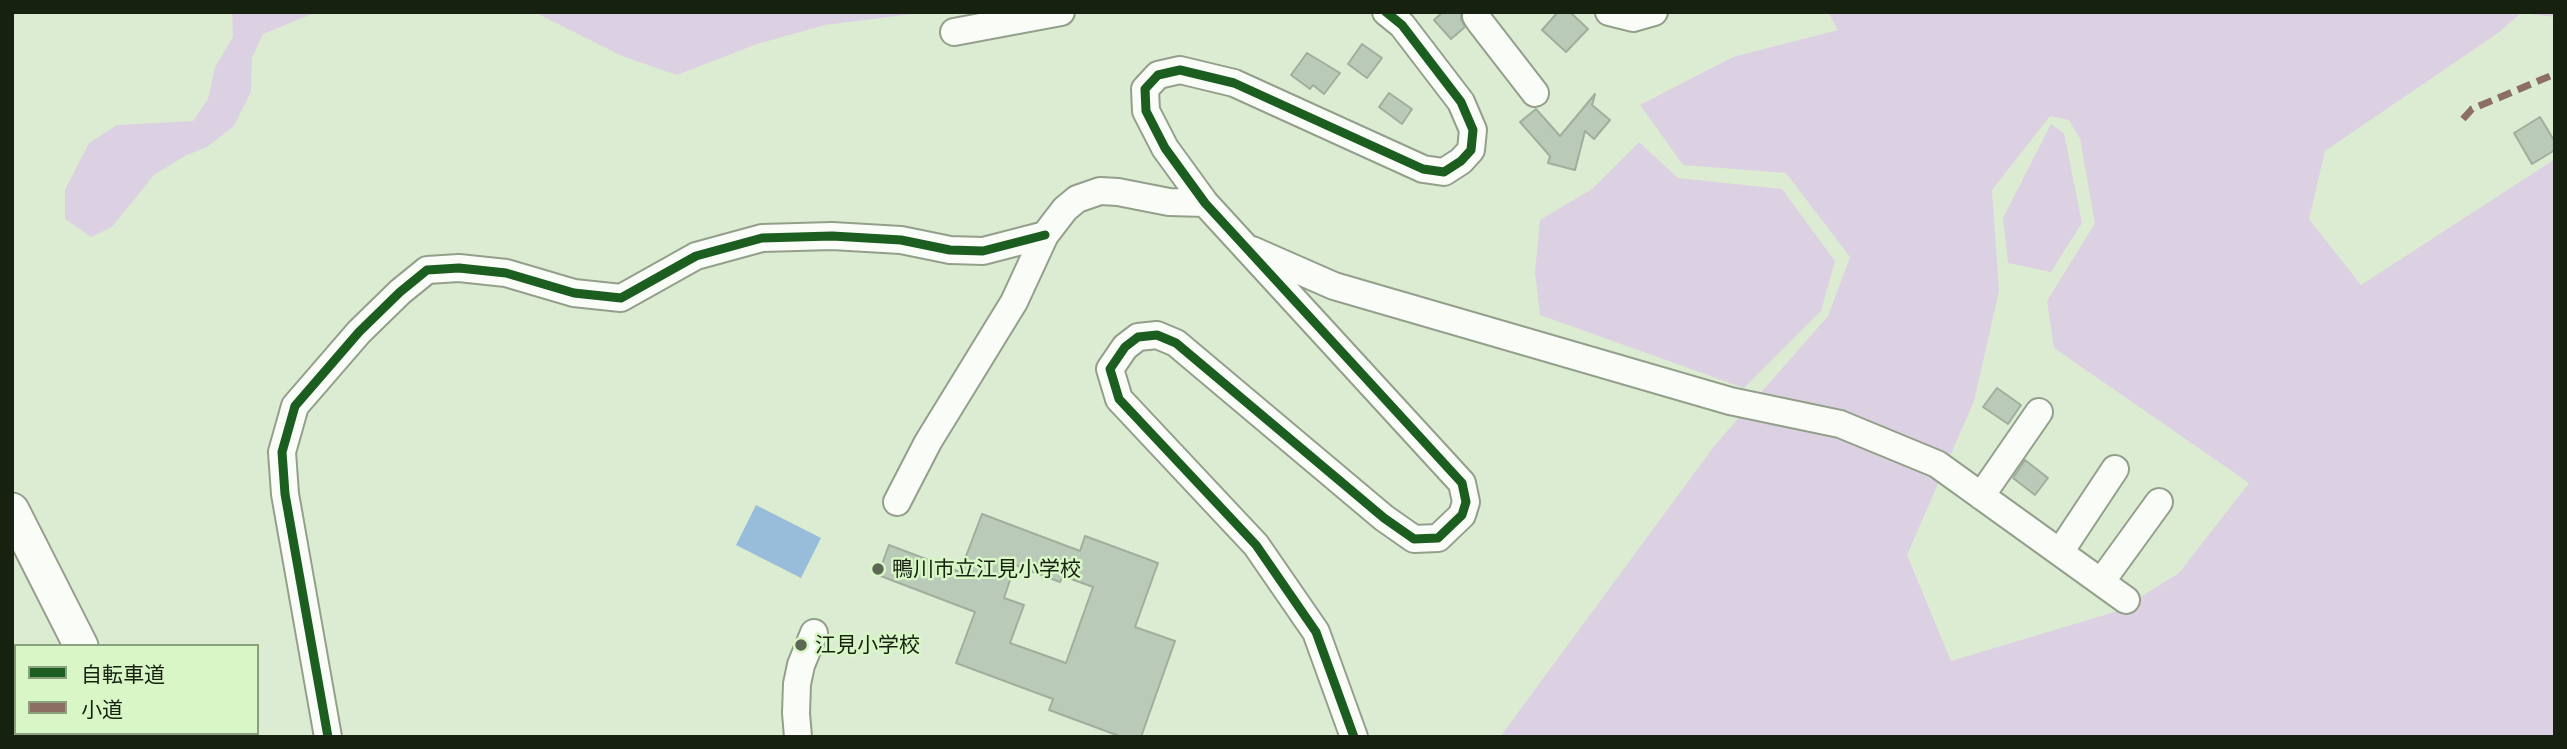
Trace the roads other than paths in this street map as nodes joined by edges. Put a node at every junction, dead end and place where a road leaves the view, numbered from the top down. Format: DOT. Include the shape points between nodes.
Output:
graph roads {
  1 [pos="1061,12"];
  2 [pos="1386,12"];
  3 [pos="1477,12"];
  4 [pos="1609,12"];
  5 [pos="1654,12"];
  6 [pos="954,32"];
  7 [pos="1535,93"];
  8 [pos="1205,203"];
  9 [pos="1045,235"];
  10 [pos="1241,245"];
  11 [pos="2039,412"];
  12 [pos="2115,469"];
  13 [pos="1981,496"];
  14 [pos="897,502"];
  15 [pos="2160,502"];
  16 [pos="12,510"];
  17 [pos="2060,552"];
  18 [pos="2101,582"];
  19 [pos="2126,600"];
  20 [pos="814,633"];
  21 [pos="80,644"];
  22 [pos="328,737"];
  23 [pos="798,737"];
  24 [pos="1353,737"];
  1 -- 6 [label="street"];
  2 -- 8 [label="street" via="1402,25 1461,102 1473,130 1471,150 1461,161 1444,172 1423,169 1234,83 1180,70 1158,75 1145,89 1146,111 1165,148"];
  3 -- 7 [label="street" via="1479,22"];
  4 -- 5 [label="street" via="1633,18"];
  8 -- 9 [label="street" via="1100,191 1077,199"];
  8 -- 10 [label="street"];
  9 -- 14 [label="street" via="1014,302 928,442"];
  9 -- 22 [label="street" via="983,251 901,240 762,238 696,256 621,298 574,293 506,273 427,270 359,332 295,406 282,452 285,494"];
  10 -- 13 [label="street" via="1334,286 1730,401 1840,424 1937,464"];
  10 -- 24 [label="street" via="1462,483 1466,502 1462,515 1438,538 1414,539 1176,343 1157,335 1138,337 1110,369 1119,400 1256,545 1316,632"];
  11 -- 13 [label="street"];
  12 -- 17 [label="street"];
  13 -- 17 [label="street"];
  15 -- 18 [label="street"];
  16 -- 21 [label="main road"];
  17 -- 18 [label="street"];
  18 -- 19 [label="street"];
  20 -- 23 [label="street" via="797,684"];
}
